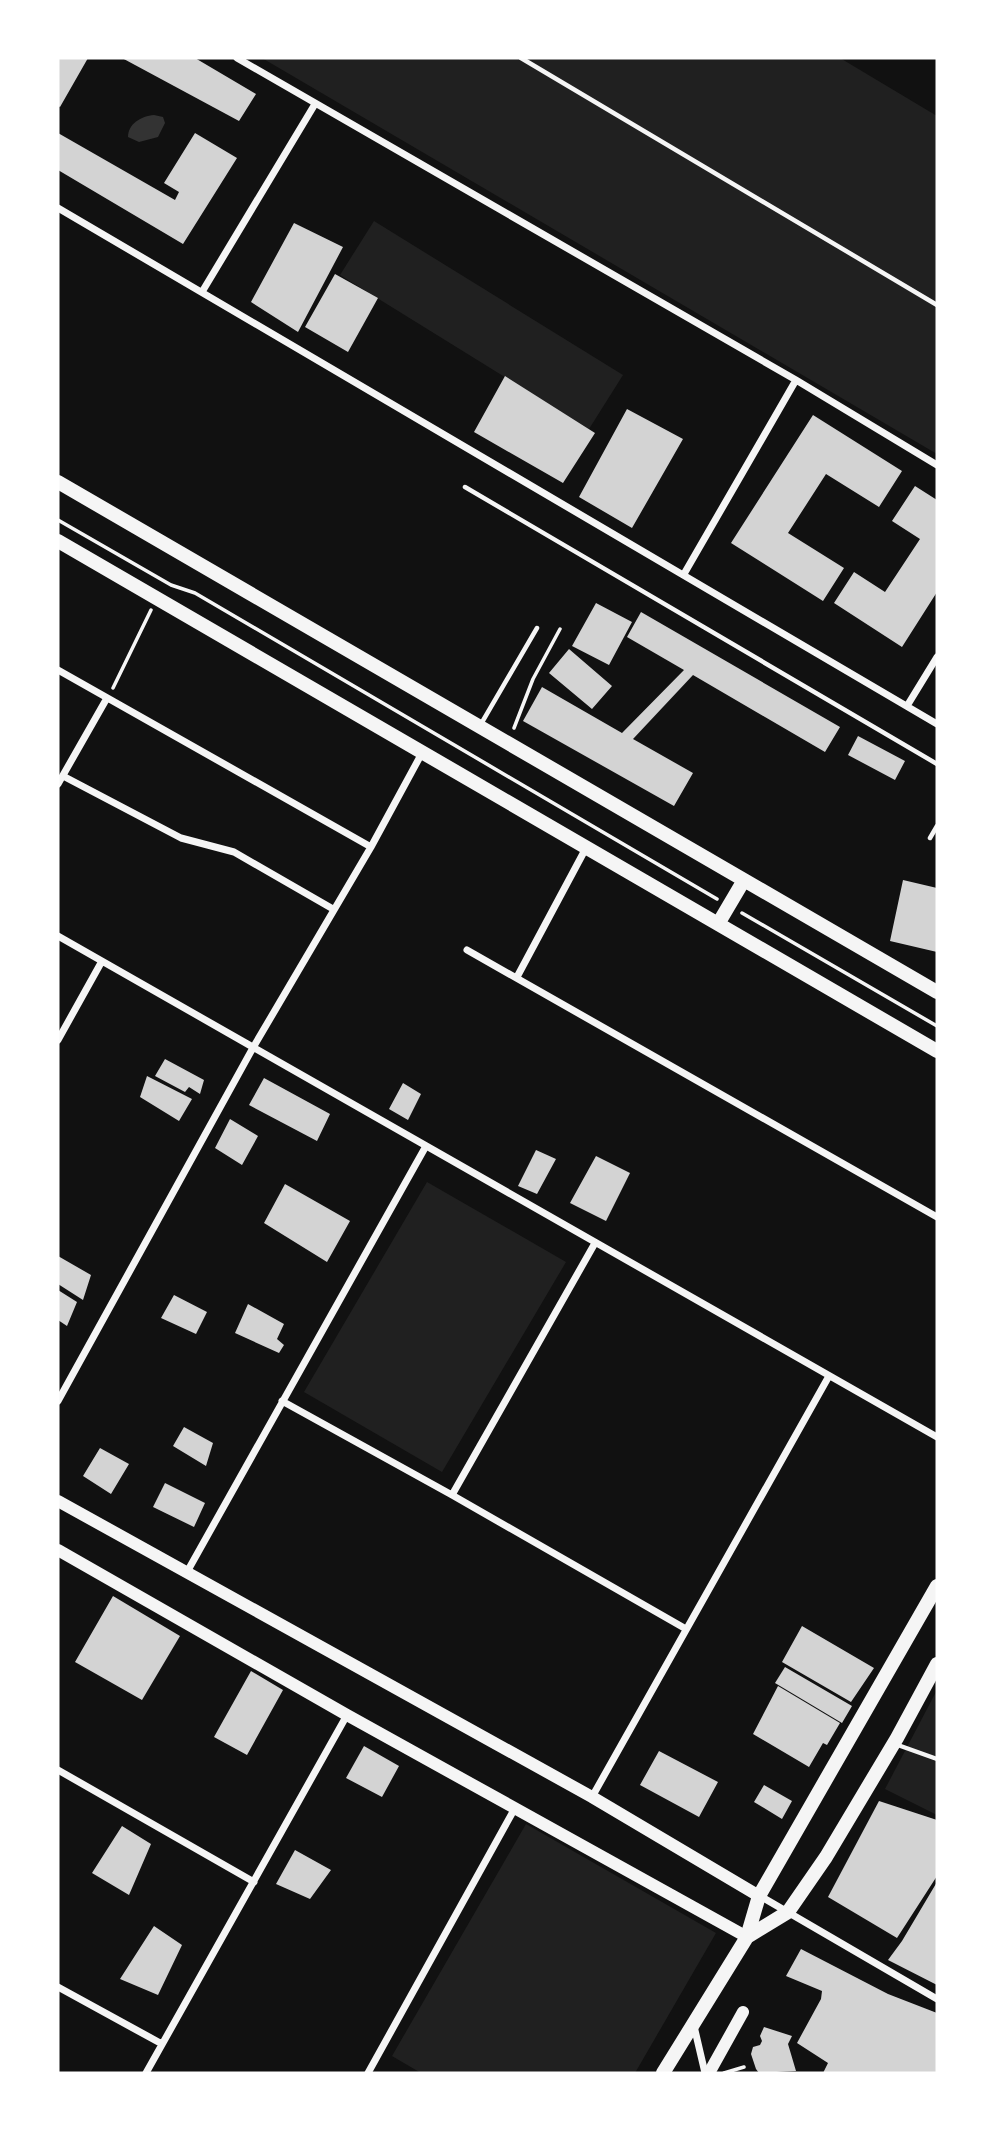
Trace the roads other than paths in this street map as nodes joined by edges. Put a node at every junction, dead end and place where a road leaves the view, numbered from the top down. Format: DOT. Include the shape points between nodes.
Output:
graph roads {
  1 [pos="237,58"];
  2 [pos="521,58"];
  3 [pos="315,104"];
  4 [pos="58,208"];
  5 [pos="202,292"];
  6 [pos="937,305"];
  7 [pos="796,380"];
  8 [pos="937,465"];
  9 [pos="58,482"];
  10 [pos="464,487"];
  11 [pos="58,541"];
  12 [pos="684,575"];
  13 [pos="537,628"];
  14 [pos="937,657"];
  15 [pos="58,670"];
  16 [pos="107,698"];
  17 [pos="907,706"];
  18 [pos="937,724"];
  19 [pos="479,727"];
  20 [pos="422,752"];
  21 [pos="937,764"];
  22 [pos="63,776"];
  23 [pos="58,785"];
  24 [pos="937,826"];
  25 [pos="930,838"];
  26 [pos="372,847"];
  27 [pos="586,847"];
  28 [pos="744,880"];
  29 [pos="333,909"];
  30 [pos="718,923"];
  31 [pos="58,936"];
  32 [pos="467,950"];
  33 [pos="102,961"];
  34 [pos="517,977"];
  35 [pos="937,992"];
  36 [pos="58,1040"];
  37 [pos="254,1046"];
  38 [pos="937,1051"];
  39 [pos="426,1146"];
  40 [pos="937,1217"];
  41 [pos="595,1243"];
  42 [pos="829,1376"];
  43 [pos="58,1401"];
  44 [pos="282,1401"];
  45 [pos="937,1437"];
  46 [pos="452,1495"];
  47 [pos="58,1501"];
  48 [pos="58,1550"];
  49 [pos="187,1572"];
  50 [pos="937,1586"];
  51 [pos="686,1629"];
  52 [pos="937,1664"];
  53 [pos="347,1715"];
  54 [pos="894,1743"];
  55 [pos="937,1759"];
  56 [pos="58,1770"];
  57 [pos="592,1797"];
  58 [pos="515,1807"];
  59 [pos="254,1882"];
  60 [pos="759,1896"];
  61 [pos="788,1912"];
  62 [pos="747,1937"];
  63 [pos="58,1987"];
  64 [pos="937,1999"];
  65 [pos="743,2012"];
  66 [pos="693,2024"];
  67 [pos="162,2045"];
  68 [pos="146,2073"];
  69 [pos="370,2073"];
  70 [pos="663,2073"];
  71 [pos="707,2073"];
  1 -- 3 [label="street"];
  2 -- 6 [label="lane"];
  3 -- 5 [label="street"];
  3 -- 7 [label="street"];
  4 -- 5 [label="street"];
  5 -- 12 [label="street"];
  7 -- 8 [label="street"];
  7 -- 12 [label="street"];
  9 -- 19 [label="main road"];
  10 -- 21 [label="lane"];
  11 -- 20 [label="main road"];
  12 -- 17 [label="street"];
  13 -- 19 [label="lane"];
  14 -- 17 [label="street"];
  15 -- 16 [label="street"];
  16 -- 22 [label="street"];
  16 -- 26 [label="street"];
  17 -- 18 [label="street"];
  19 -- 28 [label="main road"];
  20 -- 26 [label="street"];
  20 -- 27 [label="main road"];
  22 -- 23 [label="street"];
  22 -- 29 [label="street" via="181,838 234,852"];
  24 -- 25 [label="lane"];
  26 -- 29 [label="street"];
  27 -- 30 [label="main road"];
  27 -- 34 [label="street"];
  28 -- 30 [label="main road"];
  28 -- 35 [label="main road"];
  29 -- 37 [label="street"];
  30 -- 38 [label="main road"];
  31 -- 33 [label="street"];
  32 -- 34 [label="street"];
  33 -- 36 [label="street"];
  33 -- 37 [label="street"];
  34 -- 40 [label="street"];
  37 -- 39 [label="street"];
  37 -- 43 [label="street"];
  39 -- 41 [label="street"];
  39 -- 44 [label="street"];
  41 -- 42 [label="street"];
  41 -- 46 [label="street"];
  42 -- 45 [label="street"];
  42 -- 51 [label="street"];
  44 -- 46 [label="street"];
  44 -- 49 [label="street"];
  46 -- 51 [label="street"];
  47 -- 49 [label="street"];
  48 -- 53 [label="street"];
  49 -- 57 [label="street"];
  50 -- 60 [label="main road"];
  51 -- 57 [label="street"];
  52 -- 54 [label="main road"];
  53 -- 58 [label="street"];
  53 -- 59 [label="street"];
  54 -- 55 [label="lane"];
  54 -- 61 [label="main road"];
  56 -- 59 [label="street"];
  57 -- 60 [label="street"];
  58 -- 62 [label="street"];
  58 -- 69 [label="street"];
  59 -- 67 [label="street"];
  60 -- 61 [label="street"];
  60 -- 62 [label="main road"];
  61 -- 62 [label="main road"];
  61 -- 64 [label="street"];
  62 -- 66 [label="main road"];
  63 -- 67 [label="street"];
  65 -- 71 [label="street"];
  66 -- 70 [label="main road"];
  66 -- 71 [label="street"];
  67 -- 68 [label="street"];
}
